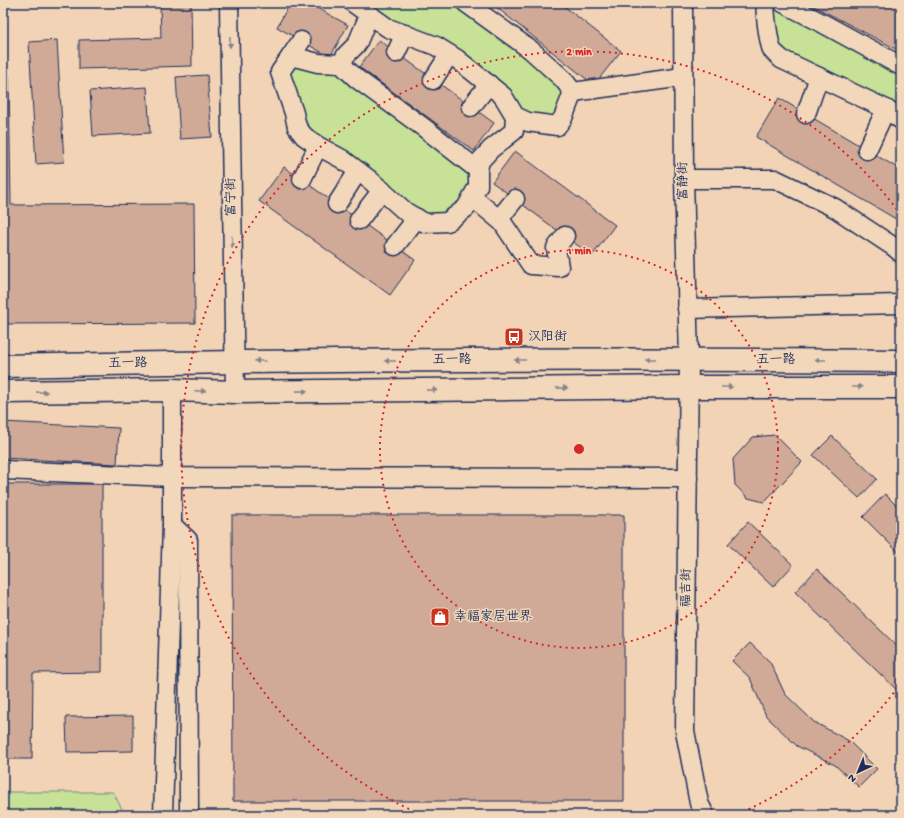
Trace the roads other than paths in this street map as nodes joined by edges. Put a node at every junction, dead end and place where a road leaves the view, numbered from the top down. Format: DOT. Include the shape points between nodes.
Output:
graph roads {
  1 [pos="229,3"];
  2 [pos="353,3"];
  3 [pos="466,3"];
  4 [pos="683,3"];
  5 [pos="766,3"];
  6 [pos="783,3"];
  7 [pos="369,15"];
  8 [pos="405,34"];
  9 [pos="301,41"];
  10 [pos="396,53"];
  11 [pos="449,55"];
  12 [pos="291,56"];
  13 [pos="341,64"];
  14 [pos="901,66"];
  15 [pos="683,77"];
  16 [pos="819,77"];
  17 [pos="433,80"];
  18 [pos="489,84"];
  19 [pos="573,92"];
  20 [pos="471,107"];
  21 [pos="886,109"];
  22 [pos="806,114"];
  23 [pos="515,116"];
  24 [pos="901,120"];
  25 [pos="318,146"];
  26 [pos="867,150"];
  27 [pos="478,170"];
  28 [pos="358,171"];
  29 [pos="302,179"];
  30 [pos="684,179"];
  31 [pos="382,190"];
  32 [pos="472,197"];
  33 [pos="514,199"];
  34 [pos="337,204"];
  35 [pos="417,218"];
  36 [pos="499,219"];
  37 [pos="359,220"];
  38 [pos="565,236"];
  39 [pos="395,246"];
  40 [pos="901,253"];
  41 [pos="901,304"];
  42 [pos="687,309"];
  43 [pos="688,359"];
  44 [pos="901,360"];
  45 [pos="234,362"];
  46 [pos="3,366"];
  47 [pos="688,387"];
  48 [pos="901,388"];
  49 [pos="172,390"];
  50 [pos="3,392"];
  51 [pos="235,392"];
  52 [pos="3,470"];
  53 [pos="172,478"];
  54 [pos="688,478"];
  55 [pos="172,525"];
  56 [pos="163,815"];
  57 [pos="189,815"];
  58 [pos="705,815"];
  1 -- 45 [label="street, 富宁街, one-way"];
  2 -- 7 [label="street"];
  3 -- 19 [label="street" via="531,50 563,79"];
  4 -- 15 [label="street, 富静街"];
  5 -- 16 [label="street" via="772,50 781,59"];
  6 -- 14 [label="street" via="825,18 870,42"];
  7 -- 8 [label="street" via="388,28"];
  7 -- 13 [label="street" via="357,44"];
  8 -- 10 [label="street"];
  8 -- 11 [label="street" via="436,46"];
  9 -- 12 [label="street"];
  11 -- 17 [label="street"];
  11 -- 18 [label="street"];
  12 -- 13 [label="street" via="318,63"];
  12 -- 25 [label="street" via="280,72 297,127"];
  13 -- 27 [label="street" via="357,79"];
  15 -- 19 [label="street"];
  15 -- 30 [label="street, 富静街"];
  16 -- 21 [label="street"];
  16 -- 22 [label="street"];
  18 -- 20 [label="street"];
  18 -- 23 [label="street" via="503,96"];
  19 -- 23 [label="street" via="563,118 557,126 528,122"];
  21 -- 24 [label="street"];
  21 -- 26 [label="street"];
  23 -- 27 [label="street" via="514,132 491,149 480,161"];
  25 -- 28 [label="street"];
  25 -- 29 [label="street"];
  27 -- 32 [label="street" via="478,186"];
  28 -- 31 [label="street"];
  28 -- 34 [label="street"];
  30 -- 40 [label="street" via="775,179 834,208"];
  30 -- 42 [label="street, 富静街"];
  31 -- 35 [label="street" via="406,212"];
  31 -- 37 [label="street"];
  32 -- 35 [label="street" via="466,208 447,222 425,223"];
  32 -- 36 [label="street"];
  33 -- 36 [label="street"];
  35 -- 39 [label="street"];
  36 -- 38 [label="street" via="531,265 559,267 556,248"];
  41 -- 42 [label="street"];
  42 -- 43 [label="street, 富静街"];
  44 -- 43 [label="main road, 五一路, one-way"];
  43 -- 45 [label="main road, 五一路, one-way"];
  43 -- 47 [label="street, 福吉街"];
  45 -- 46 [label="main road, 五一路"];
  45 -- 51 [label="street, 富宁街"];
  47 -- 48 [label="main road, 五一路, one-way"];
  51 -- 47 [label="main road, 五一路, one-way"];
  47 -- 54 [label="street, 福吉街"];
  50 -- 49 [label="main road, 五一路, one-way"];
  49 -- 51 [label="main road, 五一路, one-way"];
  49 -- 53 [label="street"];
  52 -- 53 [label="street"];
  53 -- 54 [label="street"];
  53 -- 55 [label="street"];
  54 -- 58 [label="street, 福吉街" via="685,731 699,803"];
  55 -- 56 [label="street"];
  55 -- 57 [label="street" via="188,540"];
}
